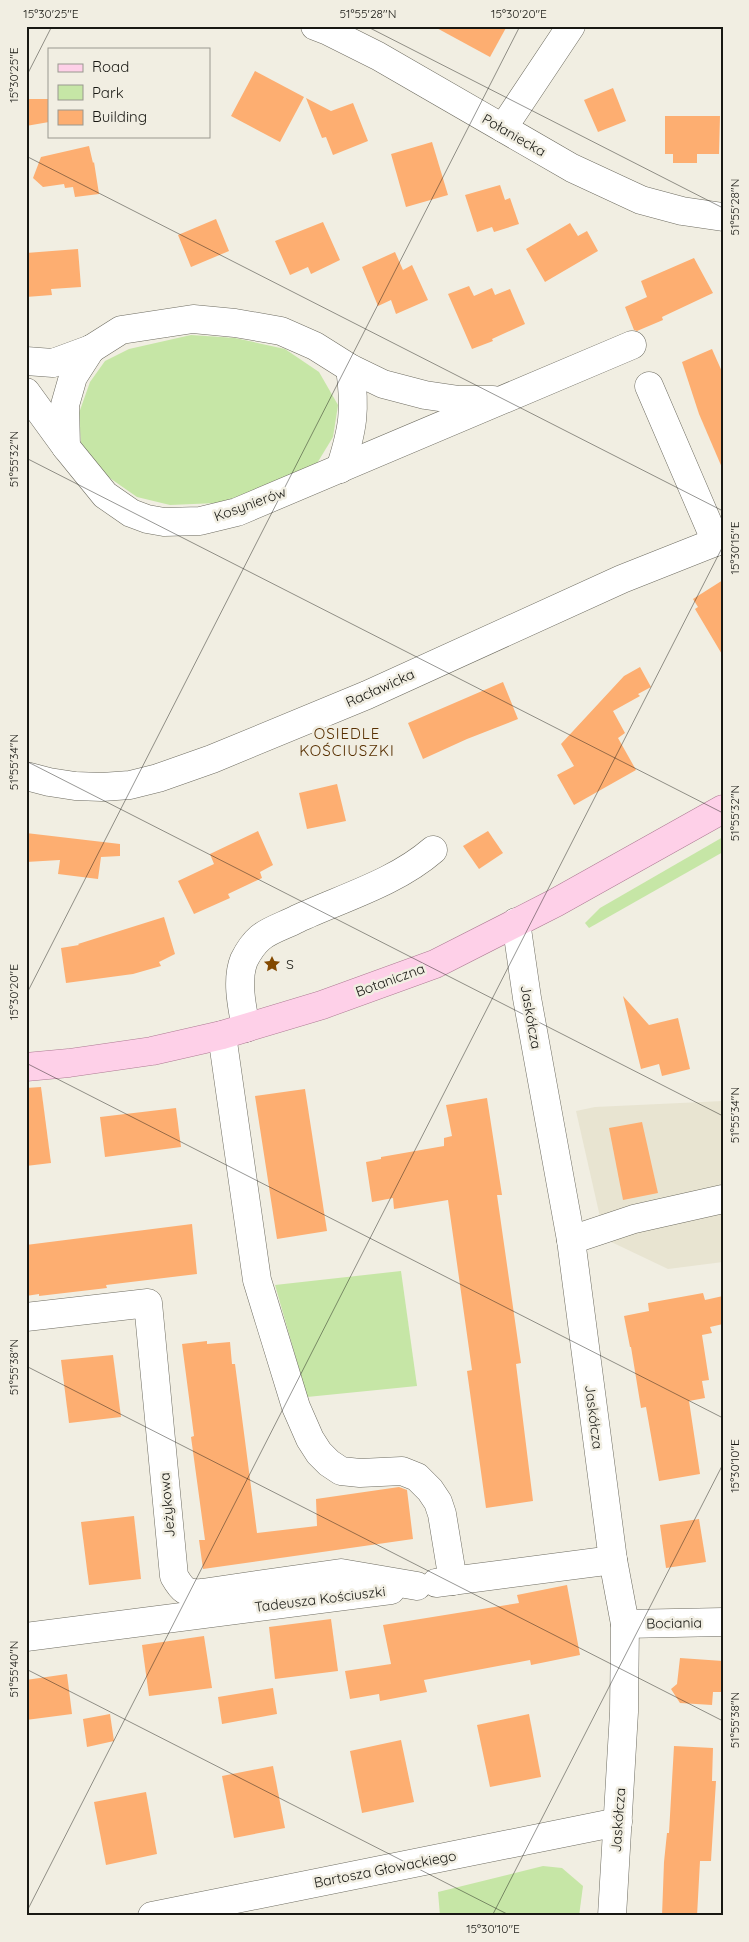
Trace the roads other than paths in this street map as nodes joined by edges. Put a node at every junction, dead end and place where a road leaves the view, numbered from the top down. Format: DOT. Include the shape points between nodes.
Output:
graph roads {
  1 [pos="315,26"];
  2 [pos="571,26"];
  3 [pos="503,128"];
  4 [pos="723,217"];
  5 [pos="632,345"];
  6 [pos="91,349"];
  7 [pos="26,361"];
  8 [pos="350,368"];
  9 [pos="649,386"];
  10 [pos="28,394"];
  11 [pos="502,400"];
  12 [pos="66,447"];
  13 [pos="340,469"];
  14 [pos="719,540"];
  15 [pos="26,776"];
  16 [pos="723,809"];
  17 [pos="433,850"];
  18 [pos="516,922"];
  19 [pos="234,1032"];
  20 [pos="26,1067"];
  21 [pos="723,1199"];
  22 [pos="571,1240"];
  23 [pos="26,1317"];
  24 [pos="613,1560"];
  25 [pos="453,1580"];
  26 [pos="417,1586"];
  27 [pos="723,1622"];
  28 [pos="625,1624"];
  29 [pos="26,1637"];
  30 [pos="618,1822"];
  31 [pos="152,1916"];
  32 [pos="612,1916"];
  1 -- 3 [label="street, Połaniecka" via="378,56"];
  2 -- 3 [label="street"];
  3 -- 4 [label="street, Połaniecka" via="572,168 641,200"];
  5 -- 11 [label="street, Kosynierów"];
  6 -- 7 [label="street, Kosynierów" via="53,362"];
  6 -- 8 [label="street, Kosynierów" via="121,330 194,319 281,331 315,346"];
  6 -- 12 [label="street, Kosynierów" via="73,377 65,405"];
  8 -- 11 [label="street, Kosynierów" via="383,384 425,395 458,400"];
  8 -- 13 [label="street" via="354,414"];
  9 -- 14 [label="street"];
  10 -- 12 [label="street, Kosynierów"];
  11 -- 13 [label="street, Kosynierów"];
  12 -- 13 [label="street, Kosynierów" via="105,495 131,513 164,522 200,521 237,512"];
  14 -- 15 [label="street, Racławicka" via="622,579 367,695 212,760 130,785 75,786"];
  16 -- 18 [label="main road, Botaniczna" via="555,904"];
  17 -- 19 [label="street" via="418,863 261,937 244,961"];
  18 -- 19 [label="main road, Botaniczna" via="435,964 322,1005"];
  18 -- 22 [label="street, Jaskółcza"];
  19 -- 20 [label="main road, Botaniczna" via="152,1051"];
  19 -- 25 [label="street" via="257,1280 296,1407 310,1439 329,1464 341,1471 360,1473 402,1471 417,1477 430,1490 442,1514"];
  21 -- 22 [label="street" via="634,1219"];
  22 -- 24 [label="street, Jaskółcza"];
  23 -- 26 [label="street, Jeżykowa" via="148,1303 174,1576 181,1588 193,1594 341,1573"];
  24 -- 25 [label="street, Tadeusza Kościuszki"];
  24 -- 28 [label="street, Jaskółcza"];
  25 -- 26 [label="street, Tadeusza Kościuszki"];
  26 -- 29 [label="street, Tadeusza Kościuszki"];
  27 -- 28 [label="street, Bociania"];
  28 -- 30 [label="street, Jaskółcza"];
  30 -- 31 [label="street, Bartosza Głowackiego"];
  30 -- 32 [label="street, Jaskółcza"];
}
